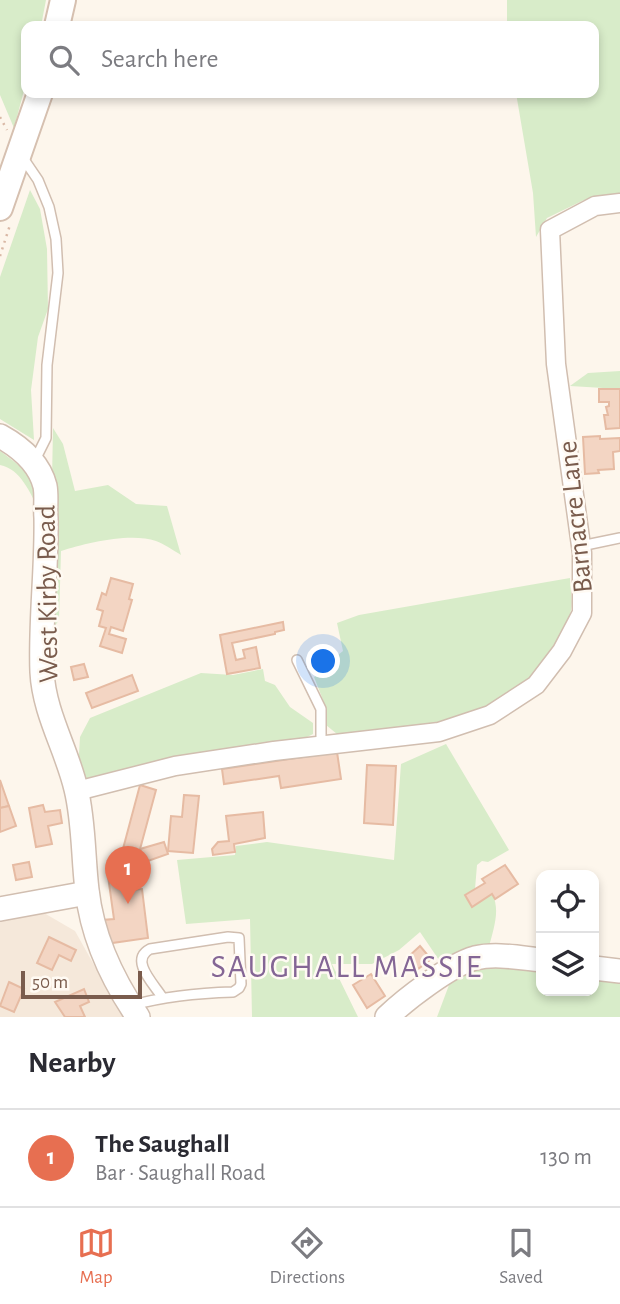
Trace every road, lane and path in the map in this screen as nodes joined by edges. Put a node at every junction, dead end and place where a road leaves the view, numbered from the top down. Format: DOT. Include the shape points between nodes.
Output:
graph roads {
  1 [pos="63,0"];
  2 [pos="58,21"];
  3 [pos="38,98"];
  4 [pos="20,154"];
  5 [pos="620,203"];
  6 [pos="0,208"];
  7 [pos="0,436"];
  8 [pos="34,462"];
  9 [pos="620,538"];
  10 [pos="581,546"];
  11 [pos="297,660"];
  12 [pos="321,745"];
  13 [pos="77,791"];
  14 [pos="87,893"];
  15 [pos="0,909"];
  16 [pos="536,960"];
  17 [pos="599,969"];
  18 [pos="620,971"];
  19 [pos="162,997"];
  20 [pos="135,1014"];
  21 [pos="387,1017"];
  1 -- 2 [label="main road"];
  3 -- 4 [label="main road"];
  4 -- 6 [label="main road"];
  4 -- 8 [label="lane" via="49,207 58,273 47,365 46,438"];
  5 -- 10 [label="street, Barnacre Lane" via="595,206 550,230 556,364"];
  7 -- 8 [label="street"];
  8 -- 13 [label="street, West Kirby Road" via="45,486 42,674 50,713"];
  9 -- 10 [label="lane"];
  10 -- 12 [label="street, Barnacre Lane" via="582,613 562,651 536,685 490,715 439,732"];
  11 -- 12 [label="lane" via="321,709"];
  12 -- 13 [label="street, Barnacre Lane" via="175,766"];
  13 -- 14 [label="street, West Kirby Road"];
  14 -- 15 [label="street"];
  14 -- 20 [label="street, West Kirby Road" via="106,960"];
  16 -- 21 [label="street" via="475,958 452,968"];
  17 -- 18 [label="street"];
  19 -- 19 [label="lane" via="239,988 239,938 144,952 141,965"];
  19 -- 20 [label="lane"];
}
